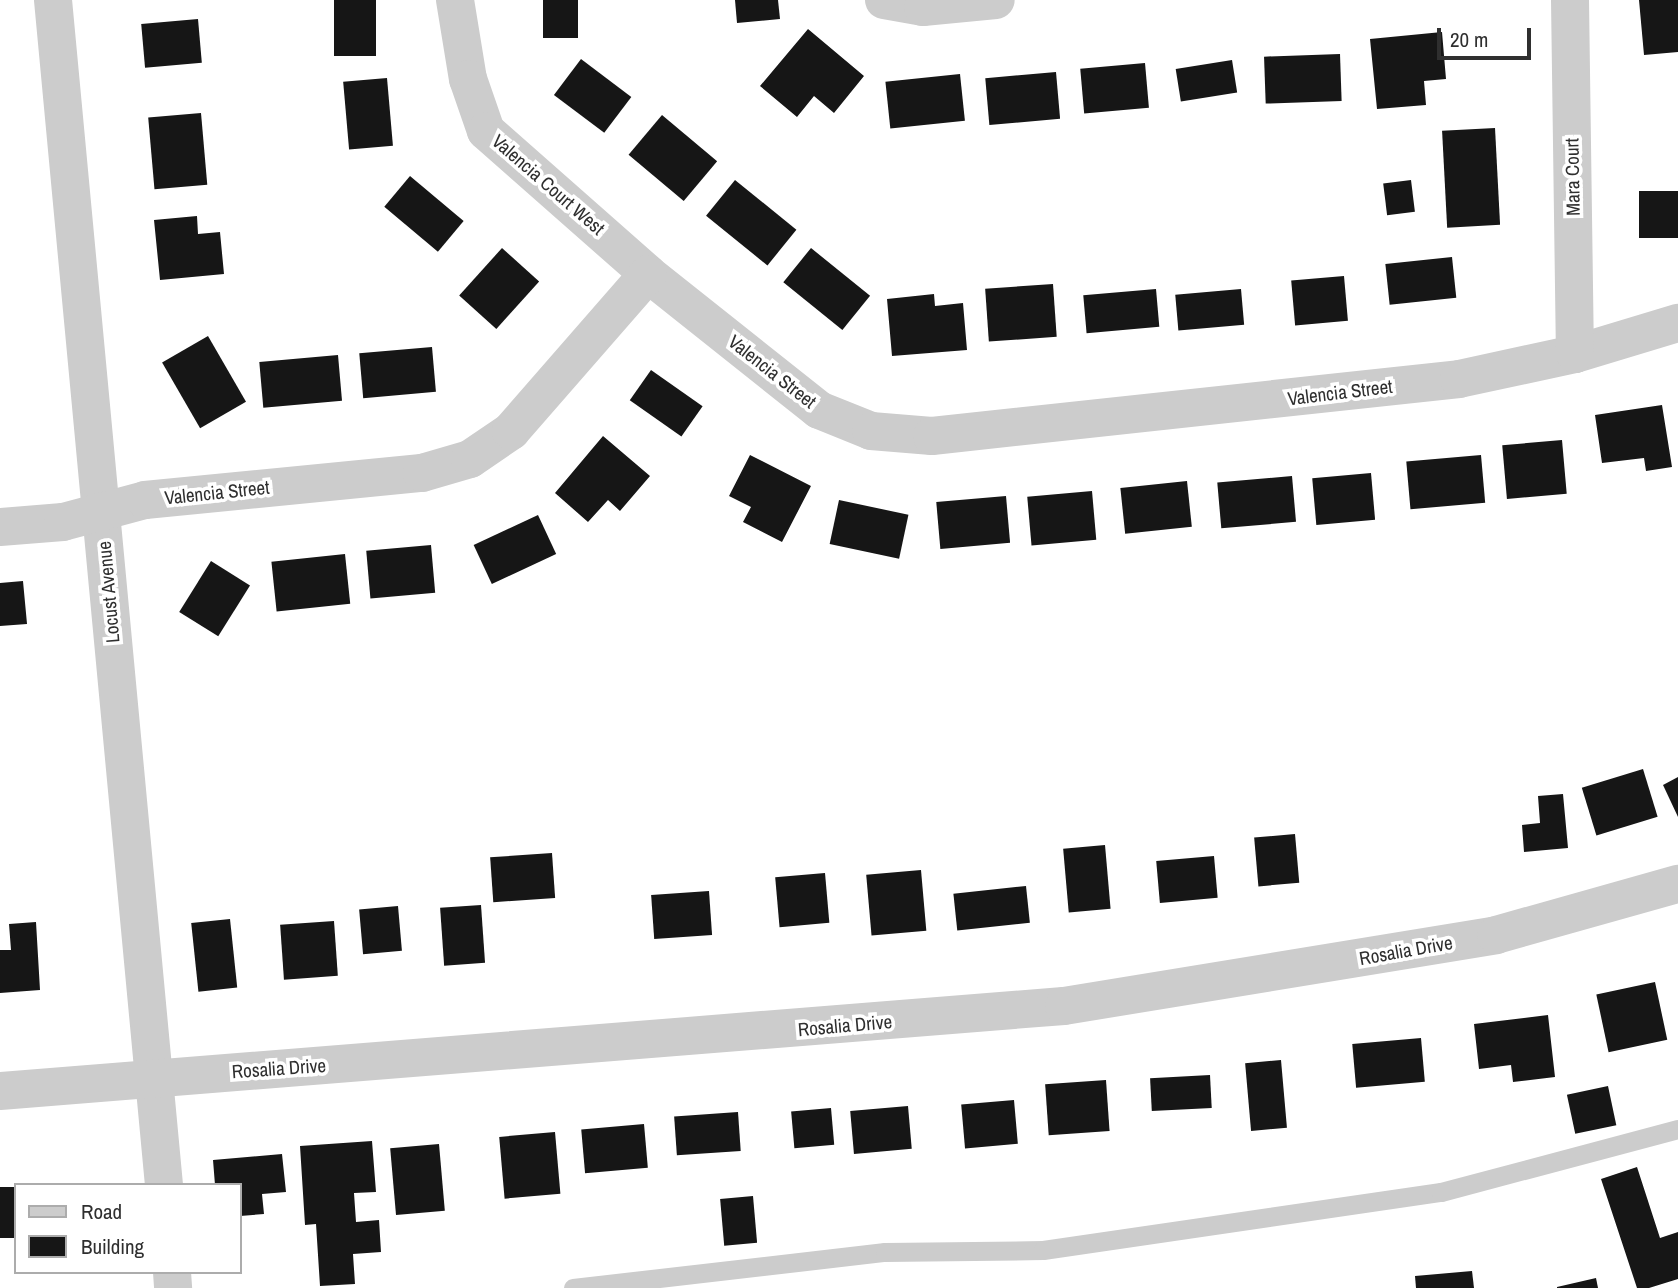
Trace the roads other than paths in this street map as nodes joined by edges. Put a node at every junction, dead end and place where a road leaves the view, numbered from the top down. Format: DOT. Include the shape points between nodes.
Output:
graph roads {
  1 [pos="53,0"];
  2 [pos="455,0"];
  3 [pos="884,0"];
  4 [pos="996,0"];
  5 [pos="1570,0"];
  6 [pos="648,274"];
  7 [pos="1678,323"];
  8 [pos="1576,354"];
  9 [pos="102,511"];
  10 [pos="0,527"];
  11 [pos="1678,884"];
  12 [pos="155,1079"];
  13 [pos="0,1091"];
  14 [pos="1678,1129"];
  15 [pos="164,1183"];
  16 [pos="573,1288"];
  1 -- 9 [label="street, Locust Avenue"];
  2 -- 6 [label="street, Valencia Court West" via="468,79 486,131"];
  3 -- 4 [label="street" via="923,7"];
  5 -- 8 [label="street, Mara Court"];
  6 -- 8 [label="street, Valencia Street" via="819,410 883,432 932,436 1280,400 1459,379"];
  6 -- 9 [label="street, Valencia Street" via="511,431 470,459 422,473 145,500"];
  7 -- 8 [label="street, Valencia Street"];
  9 -- 10 [label="street, Valencia Street"];
  9 -- 12 [label="street, Locust Avenue"];
  11 -- 12 [label="street, Rosalia Drive" via="1496,935 1064,1006"];
  12 -- 13 [label="street, Rosalia Drive"];
  12 -- 15 [label="street, Locust Avenue"];
  14 -- 16 [label="lane" via="1441,1192 1043,1250 885,1252"];
}
